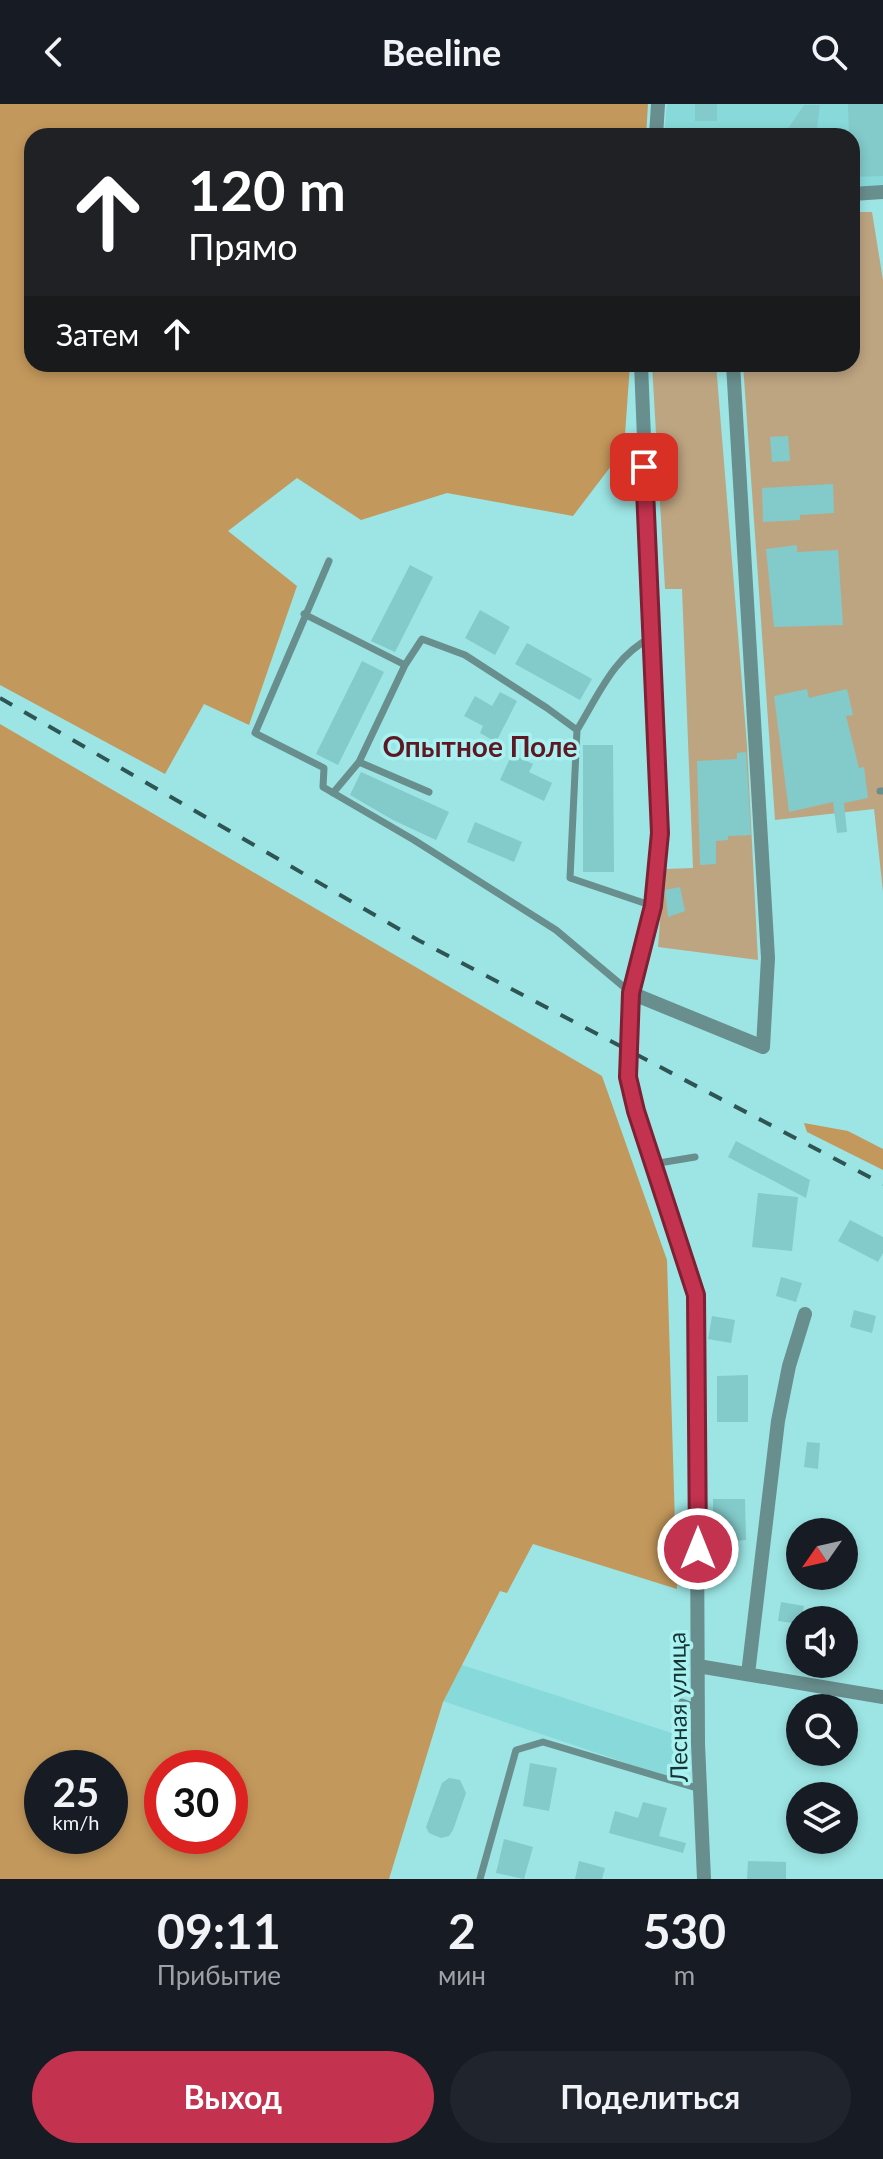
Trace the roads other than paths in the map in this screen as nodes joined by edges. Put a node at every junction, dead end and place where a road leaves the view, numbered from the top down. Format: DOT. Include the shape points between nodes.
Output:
graph roads {
  1 [pos="658,104"];
  2 [pos="656,128"];
  3 [pos="883,193"];
  4 [pos="860,194"];
  5 [pos="641,372"];
  6 [pos="733,372"];
  7 [pos="329,561"];
  8 [pos="304,614"];
  9 [pos="652,637"];
  10 [pos="405,665"];
  11 [pos="577,730"];
  12 [pos="359,762"];
  13 [pos="429,792"];
  14 [pos="333,793"];
  15 [pos="653,906"];
  16 [pos="631,993"];
  17 [pos="695,1157"];
  18 [pos="653,1164"];
  19 [pos="805,1314"];
  20 [pos="698,1666"];
  21 [pos="748,1674"];
  22 [pos="883,1697"];
  23 [pos="682,1702"];
  24 [pos="698,1708"];
  25 [pos="700,1789"];
  26 [pos="480,1879"];
  27 [pos="704,1879"];
  1 -- 2 [label="street"];
  3 -- 4 [label="street"];
  5 -- 9 [label="street"];
  6 -- 16 [label="street" via="767,943 763,1047"];
  7 -- 8 [label="lane"];
  8 -- 10 [label="lane"];
  8 -- 14 [label="lane" via="255,733 324,768 323,787"];
  9 -- 11 [label="lane" via="618,662"];
  9 -- 15 [label="street" via="660,833"];
  10 -- 11 [label="lane" via="422,639 437,644 465,655"];
  10 -- 12 [label="lane"];
  11 -- 15 [label="lane" via="570,878"];
  12 -- 13 [label="lane"];
  12 -- 14 [label="lane"];
  14 -- 16 [label="lane" via="556,930"];
  15 -- 16 [label="street"];
  16 -- 18 [label="street, Лесная улица" via="628,1077"];
  17 -- 18 [label="lane"];
  18 -- 20 [label="street, Лесная улица" via="696,1295"];
  19 -- 21 [label="street" via="778,1421"];
  20 -- 21 [label="street"];
  20 -- 24 [label="street, Лесная улица"];
  21 -- 22 [label="street"];
  23 -- 24 [label="lane"];
  24 -- 25 [label="street, Лесная улица"];
  25 -- 26 [label="lane" via="543,1742 526,1745 516,1750"];
  25 -- 27 [label="street, Лесная улица"];
}
